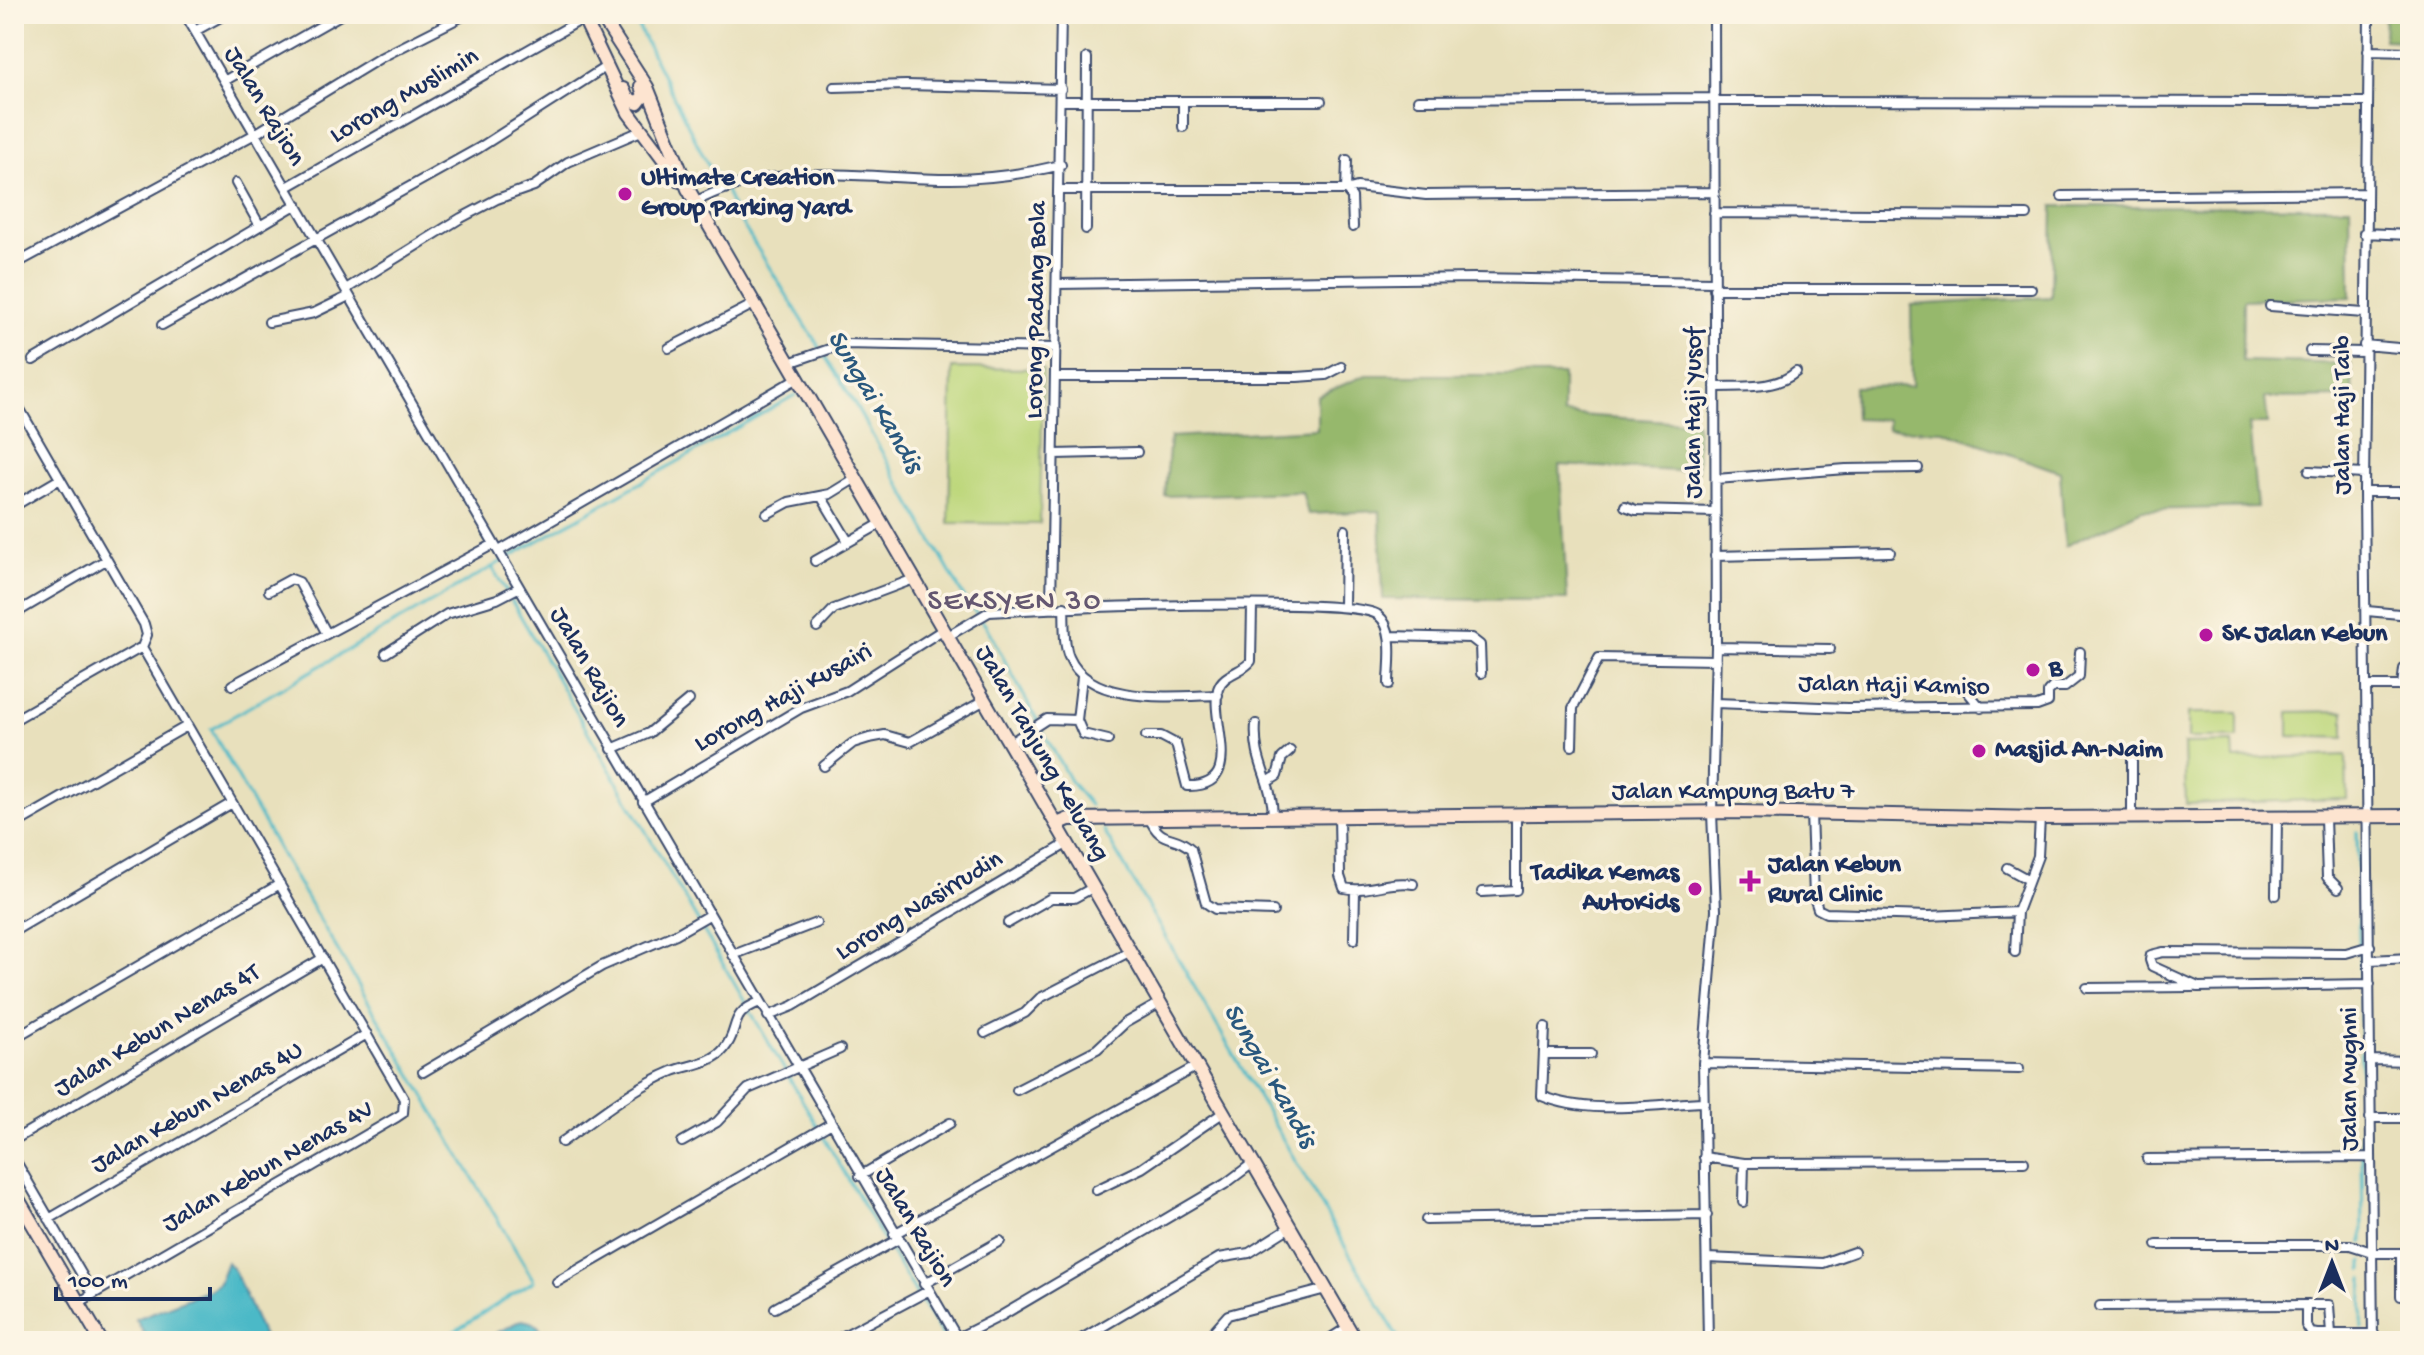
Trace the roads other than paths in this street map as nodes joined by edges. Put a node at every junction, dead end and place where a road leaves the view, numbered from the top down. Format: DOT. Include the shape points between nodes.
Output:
graph roads {
  1 [pos="185,14"];
  2 [pos="226,14"];
  3 [pos="342,14"];
  4 [pos="467,14"];
  5 [pos="617,14"];
  6 [pos="1061,14"];
  7 [pos="1714,14"];
  8 [pos="2369,14"];
  9 [pos="583,16"];
  10 [pos="603,18"];
  11 [pos="195,31"];
  12 [pos="2368,51"];
  13 [pos="2410,52"];
  14 [pos="626,54"];
  15 [pos="1087,58"];
  16 [pos="607,66"];
  17 [pos="224,81"];
  18 [pos="834,87"];
  19 [pos="1061,89"];
  20 [pos="1087,100"];
  21 [pos="1418,100"];
  22 [pos="1714,100"];
  23 [pos="1061,101"];
  24 [pos="1183,101"];
  25 [pos="1321,101"];
  26 [pos="2367,102"];
  27 [pos="1183,127"];
  28 [pos="641,131"];
  29 [pos="252,135"];
  30 [pos="1347,160"];
  31 [pos="1061,165"];
  32 [pos="236,183"];
  33 [pos="287,187"];
  34 [pos="688,189"];
  35 [pos="1060,190"];
  36 [pos="1087,190"];
  37 [pos="1346,190"];
  38 [pos="1714,192"];
  39 [pos="2366,193"];
  40 [pos="2062,196"];
  41 [pos="695,202"];
  42 [pos="297,204"];
  43 [pos="1714,213"];
  44 [pos="2027,215"];
  45 [pos="260,226"];
  46 [pos="1353,227"];
  47 [pos="1086,229"];
  48 [pos="2364,233"];
  49 [pos="2410,235"];
  50 [pos="315,242"];
  51 [pos="19,262"];
  52 [pos="1057,284"];
  53 [pos="1714,285"];
  54 [pos="2031,289"];
  55 [pos="347,292"];
  56 [pos="754,304"];
  57 [pos="2270,306"];
  58 [pos="2364,313"];
  59 [pos="269,322"];
  60 [pos="162,325"];
  61 [pos="669,348"];
  62 [pos="1056,348"];
  63 [pos="2364,349"];
  64 [pos="2410,349"];
  65 [pos="2310,351"];
  66 [pos="33,360"];
  67 [pos="789,363"];
  68 [pos="1341,367"];
  69 [pos="1796,372"];
  70 [pos="1056,377"];
  71 [pos="798,378"];
  72 [pos="1715,387"];
  73 [pos="14,399"];
  74 [pos="1137,452"];
  75 [pos="1055,454"];
  76 [pos="1918,468"];
  77 [pos="2309,471"];
  78 [pos="2364,474"];
  79 [pos="856,478"];
  80 [pos="60,479"];
  81 [pos="1716,479"];
  82 [pos="2364,492"];
  83 [pos="2410,492"];
  84 [pos="821,496"];
  85 [pos="14,506"];
  86 [pos="1625,506"];
  87 [pos="1715,512"];
  88 [pos="767,514"];
  89 [pos="882,523"];
  90 [pos="1345,530"];
  91 [pos="848,541"];
  92 [pos="496,550"];
  93 [pos="1890,552"];
  94 [pos="1715,556"];
  95 [pos="106,560"];
  96 [pos="815,561"];
  97 [pos="914,579"];
  98 [pos="517,588"];
  99 [pos="269,591"];
  100 [pos="1252,606"];
  101 [pos="1344,606"];
  102 [pos="1051,607"];
  103 [pos="1064,607"];
  104 [pos="2367,611"];
  105 [pos="14,614"];
  106 [pos="2410,615"];
  107 [pos="817,627"];
  108 [pos="946,632"];
  109 [pos="327,634"];
  110 [pos="1389,636"];
  111 [pos="142,647"];
  112 [pos="1716,647"];
  113 [pos="1830,649"];
  114 [pos="2080,652"];
  115 [pos="386,653"];
  116 [pos="1716,660"];
  117 [pos="2410,668"];
  118 [pos="1481,673"];
  119 [pos="1082,677"];
  120 [pos="1389,684"];
  121 [pos="232,685"];
  122 [pos="2367,686"];
  123 [pos="1967,691"];
  124 [pos="1218,695"];
  125 [pos="689,700"];
  126 [pos="985,700"];
  127 [pos="1715,703"];
  128 [pos="1981,708"];
  129 [pos="14,720"];
  130 [pos="1077,720"];
  131 [pos="1256,724"];
  132 [pos="187,726"];
  133 [pos="1146,736"];
  134 [pos="1108,740"];
  135 [pos="1010,743"];
  136 [pos="1572,746"];
  137 [pos="612,749"];
  138 [pos="1290,751"];
  139 [pos="2132,753"];
  140 [pos="824,766"];
  141 [pos="1269,781"];
  142 [pos="645,800"];
  143 [pos="232,803"];
  144 [pos="1712,813"];
  145 [pos="1811,813"];
  146 [pos="1273,815"];
  147 [pos="1339,815"];
  148 [pos="1149,816"];
  149 [pos="2410,816"];
  150 [pos="1516,817"];
  151 [pos="2277,817"];
  152 [pos="2368,817"];
  153 [pos="2040,818"];
  154 [pos="2132,818"];
  155 [pos="2325,818"];
  156 [pos="1057,824"];
  157 [pos="14,825"];
  158 [pos="1068,843"];
  159 [pos="2007,868"];
  160 [pos="2029,880"];
  161 [pos="280,884"];
  162 [pos="1413,884"];
  163 [pos="1094,887"];
  164 [pos="2338,888"];
  165 [pos="1355,891"];
  166 [pos="1482,892"];
  167 [pos="2276,895"];
  168 [pos="1273,911"];
  169 [pos="2017,912"];
  170 [pos="707,916"];
  171 [pos="816,923"];
  172 [pos="1008,923"];
  173 [pos="14,931"];
  174 [pos="1354,939"];
  175 [pos="2363,949"];
  176 [pos="1131,951"];
  177 [pos="2015,952"];
  178 [pos="733,955"];
  179 [pos="323,958"];
  180 [pos="2410,958"];
  181 [pos="2370,960"];
  182 [pos="2368,984"];
  183 [pos="2198,987"];
  184 [pos="2087,988"];
  185 [pos="758,1002"];
  186 [pos="1158,1004"];
  187 [pos="768,1016"];
  188 [pos="1545,1027"];
  189 [pos="985,1033"];
  190 [pos="367,1034"];
  191 [pos="14,1038"];
  192 [pos="840,1049"];
  193 [pos="1544,1054"];
  194 [pos="1591,1054"];
  195 [pos="2371,1060"];
  196 [pos="2410,1061"];
  197 [pos="1703,1063"];
  198 [pos="794,1066"];
  199 [pos="1197,1066"];
  200 [pos="2019,1069"];
  201 [pos="423,1072"];
  202 [pos="1017,1090"];
  203 [pos="1704,1102"];
  204 [pos="1224,1112"];
  205 [pos="2370,1118"];
  206 [pos="2410,1118"];
  207 [pos="950,1123"];
  208 [pos="828,1126"];
  209 [pos="14,1140"];
  210 [pos="562,1142"];
  211 [pos="682,1142"];
  212 [pos="1704,1157"];
  213 [pos="2371,1157"];
  214 [pos="14,1158"];
  215 [pos="2147,1159"];
  216 [pos="2024,1162"];
  217 [pos="1253,1163"];
  218 [pos="1744,1163"];
  219 [pos="863,1175"];
  220 [pos="1096,1190"];
  221 [pos="14,1192"];
  222 [pos="1743,1202"];
  223 [pos="1707,1215"];
  224 [pos="49,1219"];
  225 [pos="1426,1220"];
  226 [pos="1288,1228"];
  227 [pos="895,1239"];
  228 [pos="1000,1241"];
  229 [pos="2157,1245"];
  230 [pos="1854,1252"];
  231 [pos="2375,1253"];
  232 [pos="2406,1253"];
  233 [pos="1707,1258"];
  234 [pos="557,1282"];
  235 [pos="926,1287"];
  236 [pos="1322,1290"];
  237 [pos="93,1294"];
  238 [pos="2401,1296"];
  239 [pos="78,1303"];
  240 [pos="2306,1305"];
  241 [pos="2100,1306"];
  242 [pos="775,1308"];
  243 [pos="1336,1334"];
  244 [pos="2331,1334"];
  245 [pos="2374,1337"];
  246 [pos="958,1339"];
  247 [pos="101,1341"];
  248 [pos="834,1341"];
  249 [pos="1078,1341"];
  250 [pos="1205,1341"];
  251 [pos="1356,1341"];
  252 [pos="1708,1341"];
  1 -- 11 [label="street, Jalan Rajion"];
  2 -- 11 [label="street"];
  3 -- 17 [label="street"];
  4 -- 29 [label="street" via="380,58"];
  5 -- 10 [label="street"];
  6 -- 19 [label="street, Lorong Padang Bola"];
  7 -- 22 [label="street, Jalan Haji Yusof"];
  8 -- 12 [label="street, Jalan Haji Taib"];
  9 -- 16 [label="main road, Jalan Tanjung Keluang"];
  9 -- 33 [label="street, Lorong Muslimin"];
  10 -- 14 [label="main road, Jalan Tanjung Keluang"];
  11 -- 17 [label="street, Jalan Rajion"];
  12 -- 13 [label="street"];
  12 -- 26 [label="street, Jalan Haji Taib"];
  14 -- 16 [label="main road" via="644,95 641,101 627,98"];
  14 -- 34 [label="main road, Jalan Tanjung Keluang" via="647,87"];
  15 -- 20 [label="street"];
  16 -- 28 [label="main road, Jalan Tanjung Keluang"];
  16 -- 50 [label="street" via="479,148"];
  17 -- 29 [label="street, Jalan Rajion"];
  18 -- 19 [label="street"];
  19 -- 23 [label="street, Lorong Padang Bola"];
  20 -- 23 [label="street"];
  20 -- 24 [label="street"];
  20 -- 36 [label="street"];
  21 -- 22 [label="street"];
  22 -- 26 [label="street"];
  22 -- 38 [label="street, Jalan Haji Yusof"];
  23 -- 31 [label="street, Lorong Padang Bola"];
  24 -- 25 [label="street"];
  24 -- 27 [label="street"];
  26 -- 39 [label="street, Jalan Haji Taib"];
  28 -- 34 [label="main road, Jalan Tanjung Keluang"];
  28 -- 55 [label="street" via="473,212"];
  29 -- 33 [label="street, Jalan Rajion"];
  29 -- 51 [label="street"];
  30 -- 37 [label="street"];
  31 -- 35 [label="street, Lorong Padang Bola"];
  31 -- 41 [label="street" via="990,178 813,174 736,183"];
  32 -- 45 [label="street"];
  33 -- 42 [label="street, Jalan Rajion"];
  34 -- 41 [label="main road, Jalan Tanjung Keluang"];
  35 -- 36 [label="street"];
  35 -- 52 [label="street, Lorong Padang Bola"];
  36 -- 37 [label="street"];
  36 -- 47 [label="street"];
  37 -- 38 [label="street" via="1426,195"];
  37 -- 46 [label="street" via="1352,197"];
  38 -- 43 [label="street, Jalan Haji Yusof"];
  39 -- 40 [label="street"];
  39 -- 48 [label="street, Jalan Haji Taib"];
  41 -- 56 [label="main road, Jalan Tanjung Keluang"];
  42 -- 45 [label="street"];
  42 -- 50 [label="street, Jalan Rajion"];
  43 -- 44 [label="street"];
  43 -- 53 [label="street, Jalan Haji Yusof"];
  45 -- 66 [label="street"];
  48 -- 49 [label="street"];
  48 -- 58 [label="street, Jalan Haji Taib"];
  50 -- 55 [label="street, Jalan Rajion"];
  50 -- 60 [label="street"];
  52 -- 53 [label="street" via="1474,278"];
  52 -- 62 [label="street, Lorong Padang Bola"];
  53 -- 54 [label="street"];
  53 -- 72 [label="street, Jalan Haji Yusof"];
  55 -- 59 [label="street" via="314,313"];
  55 -- 92 [label="street, Jalan Rajion"];
  56 -- 61 [label="street"];
  56 -- 67 [label="main road, Jalan Tanjung Keluang"];
  57 -- 58 [label="street"];
  58 -- 63 [label="street, Jalan Haji Taib"];
  62 -- 67 [label="street" via="831,346"];
  62 -- 70 [label="street, Lorong Padang Bola"];
  63 -- 64 [label="street"];
  63 -- 65 [label="street"];
  63 -- 78 [label="street, Jalan Haji Taib"];
  67 -- 71 [label="main road, Jalan Tanjung Keluang"];
  68 -- 70 [label="street" via="1326,375 1297,377"];
  69 -- 72 [label="street" via="1786,381 1760,386"];
  70 -- 75 [label="street, Lorong Padang Bola"];
  71 -- 79 [label="main road, Jalan Tanjung Keluang"];
  71 -- 92 [label="street"];
  72 -- 81 [label="street, Jalan Haji Yusof"];
  73 -- 80 [label="street"];
  74 -- 75 [label="street"];
  75 -- 102 [label="street, Lorong Padang Bola"];
  76 -- 81 [label="street"];
  77 -- 78 [label="street"];
  78 -- 82 [label="street, Jalan Haji Taib"];
  79 -- 84 [label="street"];
  79 -- 89 [label="main road, Jalan Tanjung Keluang"];
  80 -- 85 [label="street"];
  80 -- 95 [label="street"];
  81 -- 87 [label="street, Jalan Haji Yusof"];
  82 -- 83 [label="street"];
  82 -- 104 [label="street, Jalan Haji Taib"];
  84 -- 88 [label="street" via="789,502"];
  84 -- 91 [label="street"];
  86 -- 87 [label="street"];
  87 -- 94 [label="street, Jalan Haji Yusof"];
  89 -- 91 [label="street"];
  89 -- 97 [label="main road, Jalan Tanjung Keluang"];
  90 -- 101 [label="street"];
  91 -- 96 [label="street"];
  92 -- 98 [label="street, Jalan Rajion"];
  92 -- 109 [label="street" via="470,557"];
  93 -- 94 [label="street"];
  94 -- 112 [label="street, Jalan Haji Yusof"];
  95 -- 105 [label="street"];
  95 -- 111 [label="street" via="144,624"];
  97 -- 107 [label="street" via="834,609"];
  97 -- 108 [label="main road, Jalan Tanjung Keluang"];
  98 -- 115 [label="street" via="447,614"];
  98 -- 137 [label="street, Jalan Rajion"];
  99 -- 109 [label="street" via="291,579 299,582"];
  100 -- 101 [label="street"];
  100 -- 103 [label="street"];
  100 -- 124 [label="street" via="1251,661 1227,677"];
  101 -- 110 [label="street" via="1372,610 1382,617"];
  102 -- 103 [label="street"];
  102 -- 108 [label="street, Lorong Haji Kusairi" via="989,612"];
  103 -- 119 [label="street" via="1067,653"];
  104 -- 106 [label="street"];
  104 -- 122 [label="street, Jalan Haji Taib"];
  108 -- 126 [label="main road, Jalan Tanjung Keluang"];
  108 -- 142 [label="street, Lorong Haji Kusairi" via="847,691 801,708"];
  109 -- 121 [label="street"];
  110 -- 118 [label="street" via="1471,638 1480,645"];
  110 -- 120 [label="street"];
  111 -- 129 [label="street"];
  111 -- 132 [label="street"];
  112 -- 113 [label="street"];
  112 -- 116 [label="street, Jalan Haji Yusof"];
  114 -- 128 [label="street, Jalan Haji Kamiso" via="2079,676 2065,687 2053,687 2048,702"];
  116 -- 127 [label="street, Jalan Haji Yusof"];
  116 -- 136 [label="street" via="1599,658 1573,708"];
  117 -- 122 [label="street" via="2404,669 2402,686"];
  119 -- 124 [label="street" via="1136,696"];
  119 -- 130 [label="street"];
  122 -- 152 [label="street, Jalan Haji Taib"];
  123 -- 128 [label="street"];
  124 -- 133 [label="street" via="1222,762 1214,779 1187,786 1176,744"];
  125 -- 137 [label="street" via="649,733"];
  126 -- 135 [label="main road, Jalan Tanjung Keluang"];
  126 -- 140 [label="street" via="910,742 885,735 853,743"];
  127 -- 128 [label="street, Jalan Haji Kamiso"];
  127 -- 144 [label="street, Jalan Haji Yusof"];
  130 -- 134 [label="street" via="1083,734"];
  130 -- 135 [label="street" via="1047,719"];
  131 -- 141 [label="street" via="1259,767"];
  132 -- 143 [label="street"];
  132 -- 157 [label="street"];
  135 -- 156 [label="main road, Jalan Tanjung Keluang"];
  137 -- 142 [label="street, Jalan Rajion"];
  138 -- 141 [label="street"];
  139 -- 154 [label="street"];
  141 -- 146 [label="street"];
  142 -- 170 [label="street, Jalan Rajion"];
  143 -- 161 [label="street"];
  143 -- 173 [label="street"];
  144 -- 145 [label="main road, Jalan Kampung Batu 7"];
  144 -- 150 [label="main road, Jalan Kampung Batu 7"];
  144 -- 197 [label="street, Jalan Haji Yusof" via="1716,910"];
  145 -- 153 [label="main road, Jalan Kampung Batu 7"];
  145 -- 169 [label="street" via="1814,897 1826,913"];
  146 -- 147 [label="main road, Jalan Kampung Batu 7"];
  146 -- 148 [label="main road, Jalan Kampung Batu 7"];
  147 -- 150 [label="main road, Jalan Kampung Batu 7"];
  147 -- 165 [label="street" via="1340,876 1344,888"];
  148 -- 156 [label="main road, Jalan Kampung Batu 7"];
  148 -- 168 [label="street" via="1163,838 1191,849 1206,903 1215,909"];
  149 -- 152 [label="main road, Jalan Kampung Batu 7"];
  150 -- 166 [label="street" via="1516,890"];
  151 -- 154 [label="main road, Jalan Kampung Batu 7"];
  151 -- 155 [label="main road, Jalan Kampung Batu 7"];
  151 -- 167 [label="street"];
  152 -- 155 [label="main road, Jalan Kampung Batu 7"];
  152 -- 175 [label="street, Jalan Mughni"];
  153 -- 154 [label="main road, Jalan Kampung Batu 7"];
  153 -- 160 [label="street" via="2038,856"];
  155 -- 164 [label="street" via="2327,877"];
  156 -- 158 [label="main road, Jalan Tanjung Keluang"];
  158 -- 163 [label="main road, Jalan Tanjung Keluang"];
  158 -- 187 [label="street, Lorong Nasirrudin"];
  159 -- 160 [label="street"];
  160 -- 169 [label="street"];
  161 -- 179 [label="street"];
  161 -- 191 [label="street"];
  162 -- 165 [label="street"];
  163 -- 172 [label="street" via="1074,898 1051,898"];
  163 -- 176 [label="main road, Jalan Tanjung Keluang"];
  165 -- 174 [label="street"];
  169 -- 177 [label="street"];
  170 -- 178 [label="street, Jalan Rajion"];
  170 -- 201 [label="street" via="602,966"];
  171 -- 178 [label="street"];
  175 -- 181 [label="street, Jalan Mughni"];
  175 -- 183 [label="street" via="2151,955 2152,966"];
  176 -- 186 [label="main road, Jalan Tanjung Keluang"];
  176 -- 189 [label="street"];
  178 -- 185 [label="street, Jalan Rajion"];
  179 -- 190 [label="street"];
  179 -- 209 [label="street, Jalan Kebun Nenas 4T"];
  180 -- 181 [label="street"];
  181 -- 182 [label="street, Jalan Mughni"];
  182 -- 183 [label="street"];
  182 -- 195 [label="street, Jalan Mughni"];
  183 -- 184 [label="street"];
  185 -- 187 [label="street, Jalan Rajion"];
  185 -- 210 [label="street" via="733,1021 724,1049 712,1058 670,1072"];
  186 -- 199 [label="main road, Jalan Tanjung Keluang"];
  186 -- 202 [label="street" via="1125,1023 1097,1049"];
  187 -- 198 [label="street, Jalan Rajion"];
  188 -- 193 [label="street"];
  190 -- 224 [label="street, Jalan Kebun Nenas 4U"];
  190 -- 237 [label="street, Jalan Kebun Nenas 4V" via="404,1099 403,1113"];
  192 -- 198 [label="street"];
  193 -- 194 [label="street"];
  193 -- 203 [label="street" via="1542,1096 1561,1104"];
  195 -- 196 [label="street, Jalan Mughni"];
  195 -- 205 [label="street, Jalan Mughni"];
  197 -- 200 [label="street"];
  197 -- 203 [label="street, Jalan Haji Yusof"];
  198 -- 208 [label="street, Jalan Rajion"];
  198 -- 211 [label="street" via="748,1089 717,1122"];
  199 -- 204 [label="main road, Jalan Tanjung Keluang"];
  199 -- 227 [label="street"];
  203 -- 212 [label="street, Jalan Haji Yusof"];
  204 -- 217 [label="main road, Jalan Tanjung Keluang"];
  204 -- 220 [label="street" via="1142,1168"];
  205 -- 206 [label="street"];
  205 -- 213 [label="street, Jalan Mughni"];
  207 -- 219 [label="street"];
  208 -- 219 [label="street, Jalan Rajion"];
  208 -- 234 [label="street"];
  212 -- 218 [label="street"];
  212 -- 223 [label="street, Jalan Haji Yusof"];
  213 -- 215 [label="street"];
  213 -- 231 [label="street, Jalan Mughni"];
  214 -- 224 [label="street"];
  216 -- 218 [label="street"];
  217 -- 226 [label="main road, Jalan Tanjung Keluang"];
  217 -- 246 [label="street"];
  218 -- 222 [label="street"];
  219 -- 227 [label="street, Jalan Rajion"];
  221 -- 239 [label="main road"];
  223 -- 225 [label="street"];
  223 -- 233 [label="street, Jalan Haji Yusof"];
  224 -- 237 [label="street"];
  226 -- 236 [label="main road, Jalan Tanjung Keluang"];
  226 -- 249 [label="street" via="1249,1253 1219,1258"];
  227 -- 235 [label="street, Jalan Rajion"];
  227 -- 242 [label="street"];
  228 -- 235 [label="street"];
  229 -- 231 [label="street" via="2350,1245"];
  230 -- 233 [label="street" via="1823,1263"];
  231 -- 232 [label="street"];
  231 -- 245 [label="street, Jalan Mughni"];
  232 -- 238 [label="street"];
  233 -- 252 [label="street, Jalan Haji Yusof"];
  235 -- 246 [label="street, Jalan Rajion"];
  235 -- 248 [label="street"];
  236 -- 243 [label="main road, Jalan Tanjung Keluang"];
  236 -- 250 [label="street" via="1228,1315"];
  237 -- 239 [label="street, Jalan Kebun Nenas 4V"];
  239 -- 247 [label="main road"];
  240 -- 241 [label="street"];
  240 -- 244 [label="street" via="2311,1333"];
  240 -- 244 [label="street" via="2329,1305"];
  243 -- 251 [label="main road, Jalan Tanjung Keluang"];
  244 -- 245 [label="street"];
}
